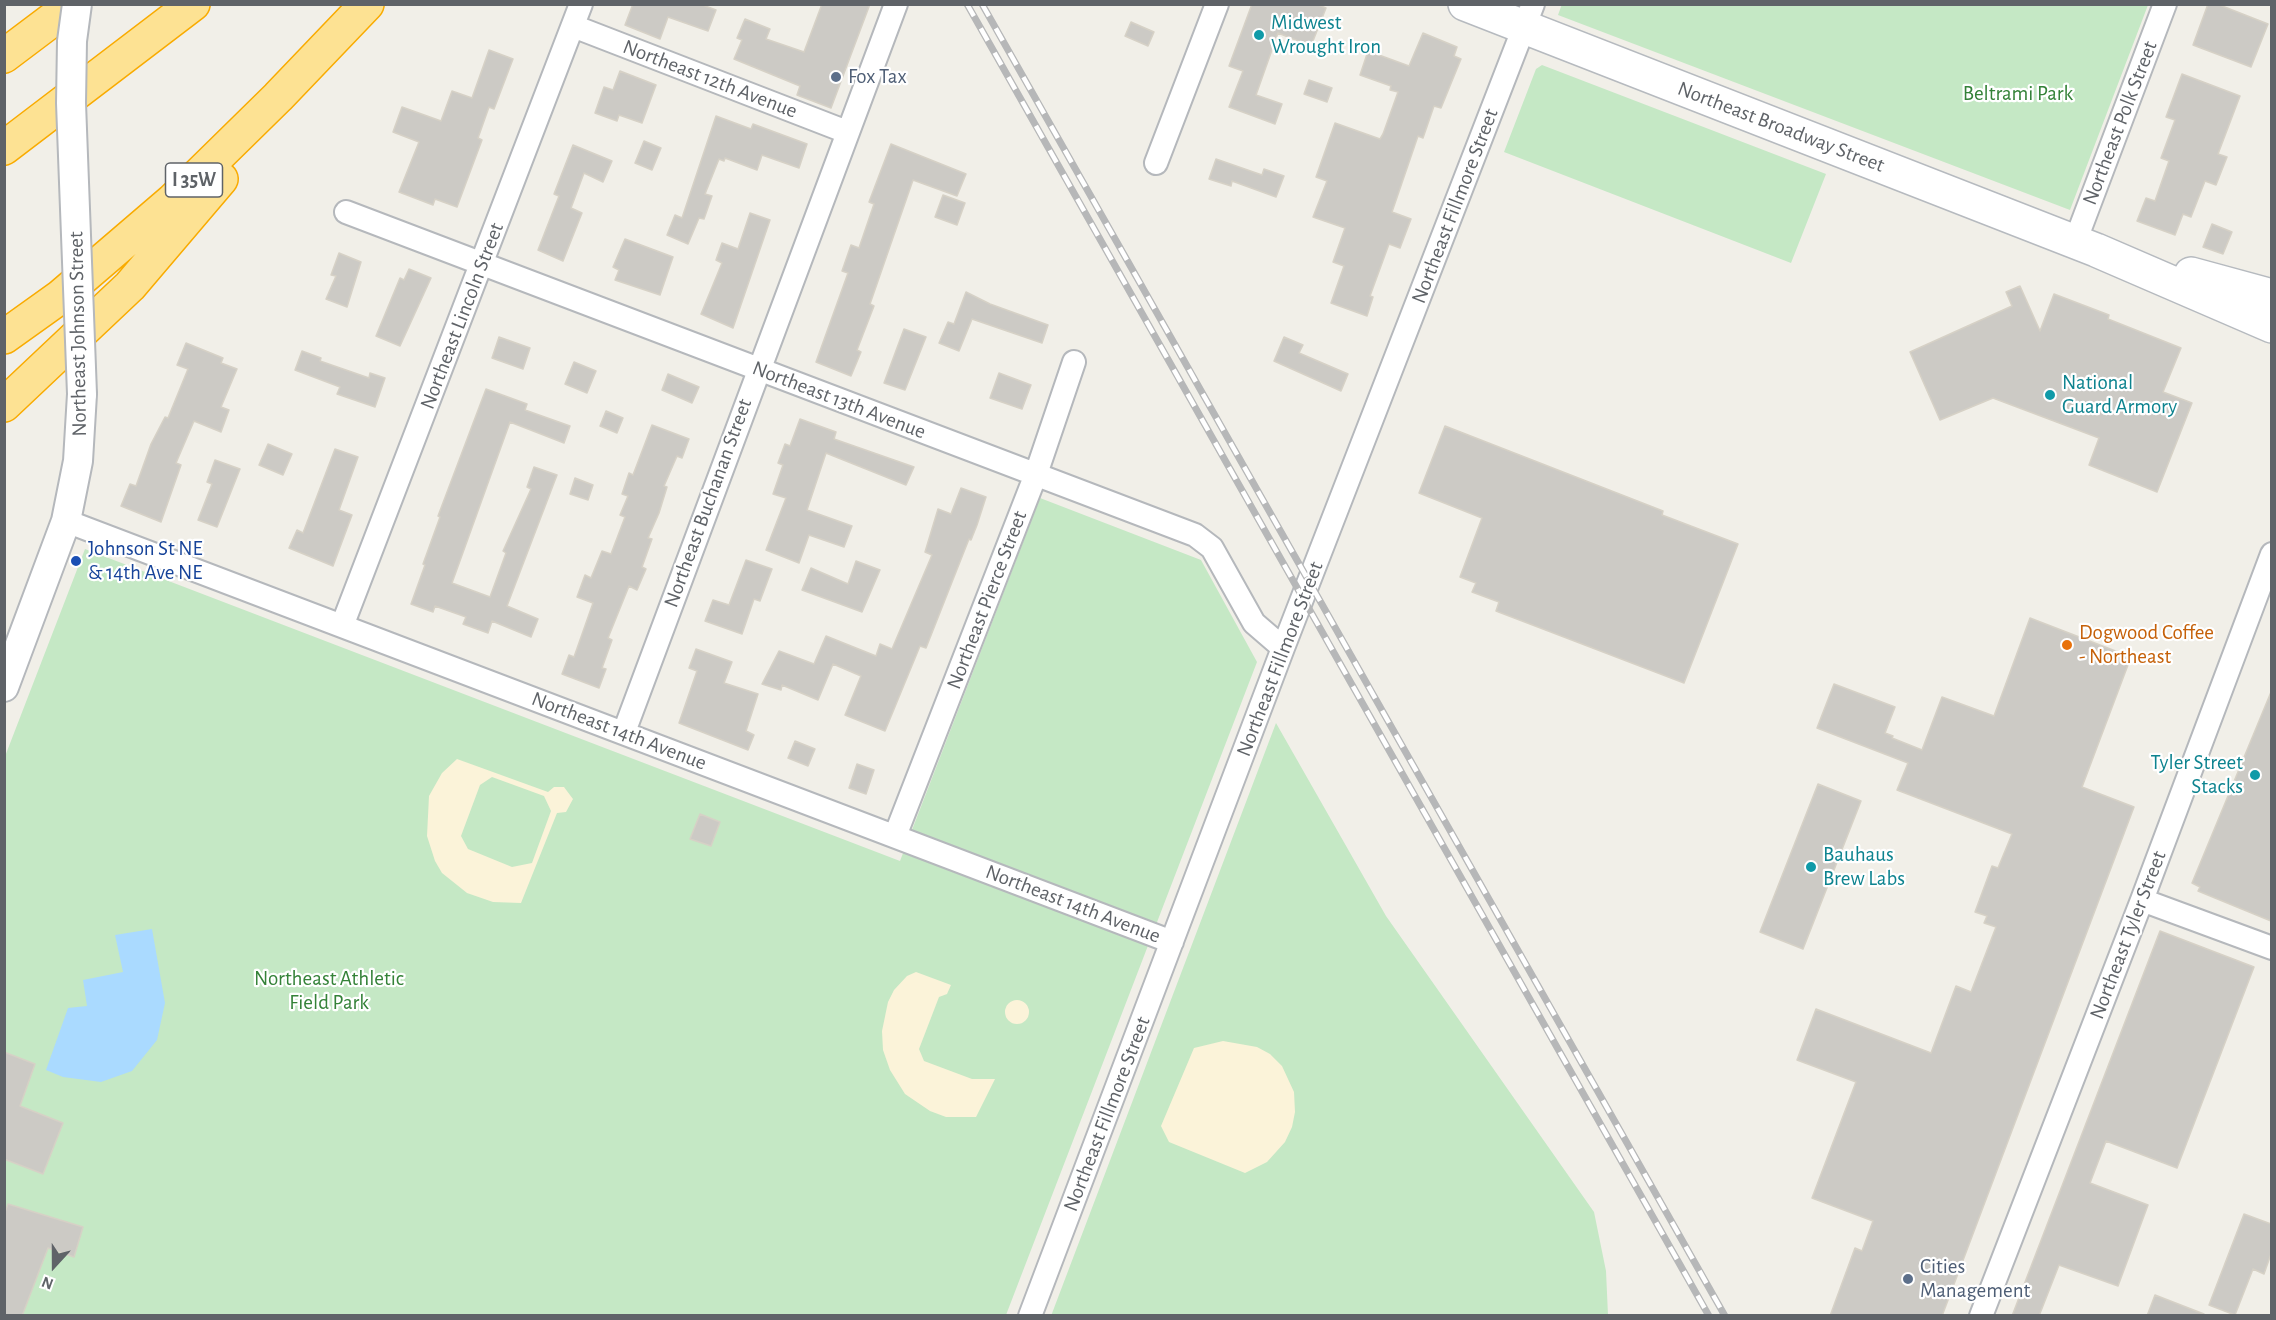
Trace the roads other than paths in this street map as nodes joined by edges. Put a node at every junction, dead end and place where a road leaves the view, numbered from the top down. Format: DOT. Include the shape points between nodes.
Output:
graph roads {
  1 [pos="193,4"];
  2 [pos="367,4"];
  3 [pos="581,4"];
  4 [pos="896,4"];
  5 [pos="1217,4"];
  6 [pos="1465,4"];
  7 [pos="2165,4"];
  8 [pos="72,6"];
  9 [pos="1529,16"];
  10 [pos="573,26"];
  11 [pos="4,41"];
  12 [pos="333,41"];
  13 [pos="4,56"];
  14 [pos="847,132"];
  15 [pos="4,148"];
  16 [pos="1156,163"];
  17 [pos="346,212"];
  18 [pos="2085,246"];
  19 [pos="483,265"];
  20 [pos="2271,296"];
  21 [pos="2271,326"];
  22 [pos="4,337"];
  23 [pos="1074,362"];
  24 [pos="758,370"];
  25 [pos="4,405"];
  26 [pos="1036,474"];
  27 [pos="66,521"];
  28 [pos="2271,554"];
  29 [pos="342,626"];
  30 [pos="1283,648"];
  31 [pos="4,687"];
  32 [pos="624,732"];
  33 [pos="895,836"];
  34 [pos="2142,900"];
  35 [pos="1172,942"];
  36 [pos="2271,948"];
  37 [pos="1030,1316"];
  38 [pos="1981,1316"];
  1 -- 15 [label="highway"];
  2 -- 12 [label="highway, I 35W"];
  3 -- 10 [label="street, Northeast Lincoln Street"];
  4 -- 14 [label="street, Northeast Buchanan Street"];
  5 -- 16 [label="street"];
  6 -- 9 [label="main road, Northeast Broadway Street"];
  7 -- 18 [label="street, Northeast Polk Street"];
  8 -- 11 [label="highway"];
  8 -- 13 [label="highway"];
  8 -- 27 [label="street, Northeast Johnson Street, bridge" via="71,102 82,394 78,461"];
  9 -- 18 [label="main road, Northeast Broadway Street"];
  9 -- 30 [label="street, Northeast Fillmore Street"];
  10 -- 14 [label="street, Northeast 12th Avenue"];
  10 -- 19 [label="street, Northeast Lincoln Street"];
  12 -- 22 [label="highway, I 35W" via="120,248"];
  12 -- 25 [label="highway" via="158,256"];
  14 -- 24 [label="street, Northeast Buchanan Street"];
  17 -- 19 [label="street, Northeast 13th Avenue"];
  18 -- 20 [label="main road, Northeast Broadway Street"];
  18 -- 21 [label="main road, Northeast Broadway Street"];
  19 -- 24 [label="street, Northeast 13th Avenue"];
  19 -- 29 [label="street, Northeast Lincoln Street"];
  23 -- 26 [label="street, Northeast Pierce Street"];
  24 -- 26 [label="street, Northeast 13th Avenue"];
  24 -- 32 [label="street, Northeast Buchanan Street"];
  26 -- 30 [label="street, Northeast 13th Avenue" via="1206,542 1254,623"];
  26 -- 33 [label="street, Northeast Pierce Street"];
  27 -- 29 [label="street, Northeast 14th Avenue"];
  27 -- 31 [label="street, Northeast Johnson Street"];
  28 -- 34 [label="street, Northeast Tyler Street"];
  29 -- 32 [label="street, Northeast 14th Avenue"];
  30 -- 35 [label="street, Northeast Fillmore Street"];
  32 -- 33 [label="street, Northeast 14th Avenue"];
  33 -- 35 [label="street, Northeast 14th Avenue"];
  34 -- 36 [label="street"];
  34 -- 38 [label="street, Northeast Tyler Street"];
  35 -- 37 [label="street, Northeast Fillmore Street"];
}
